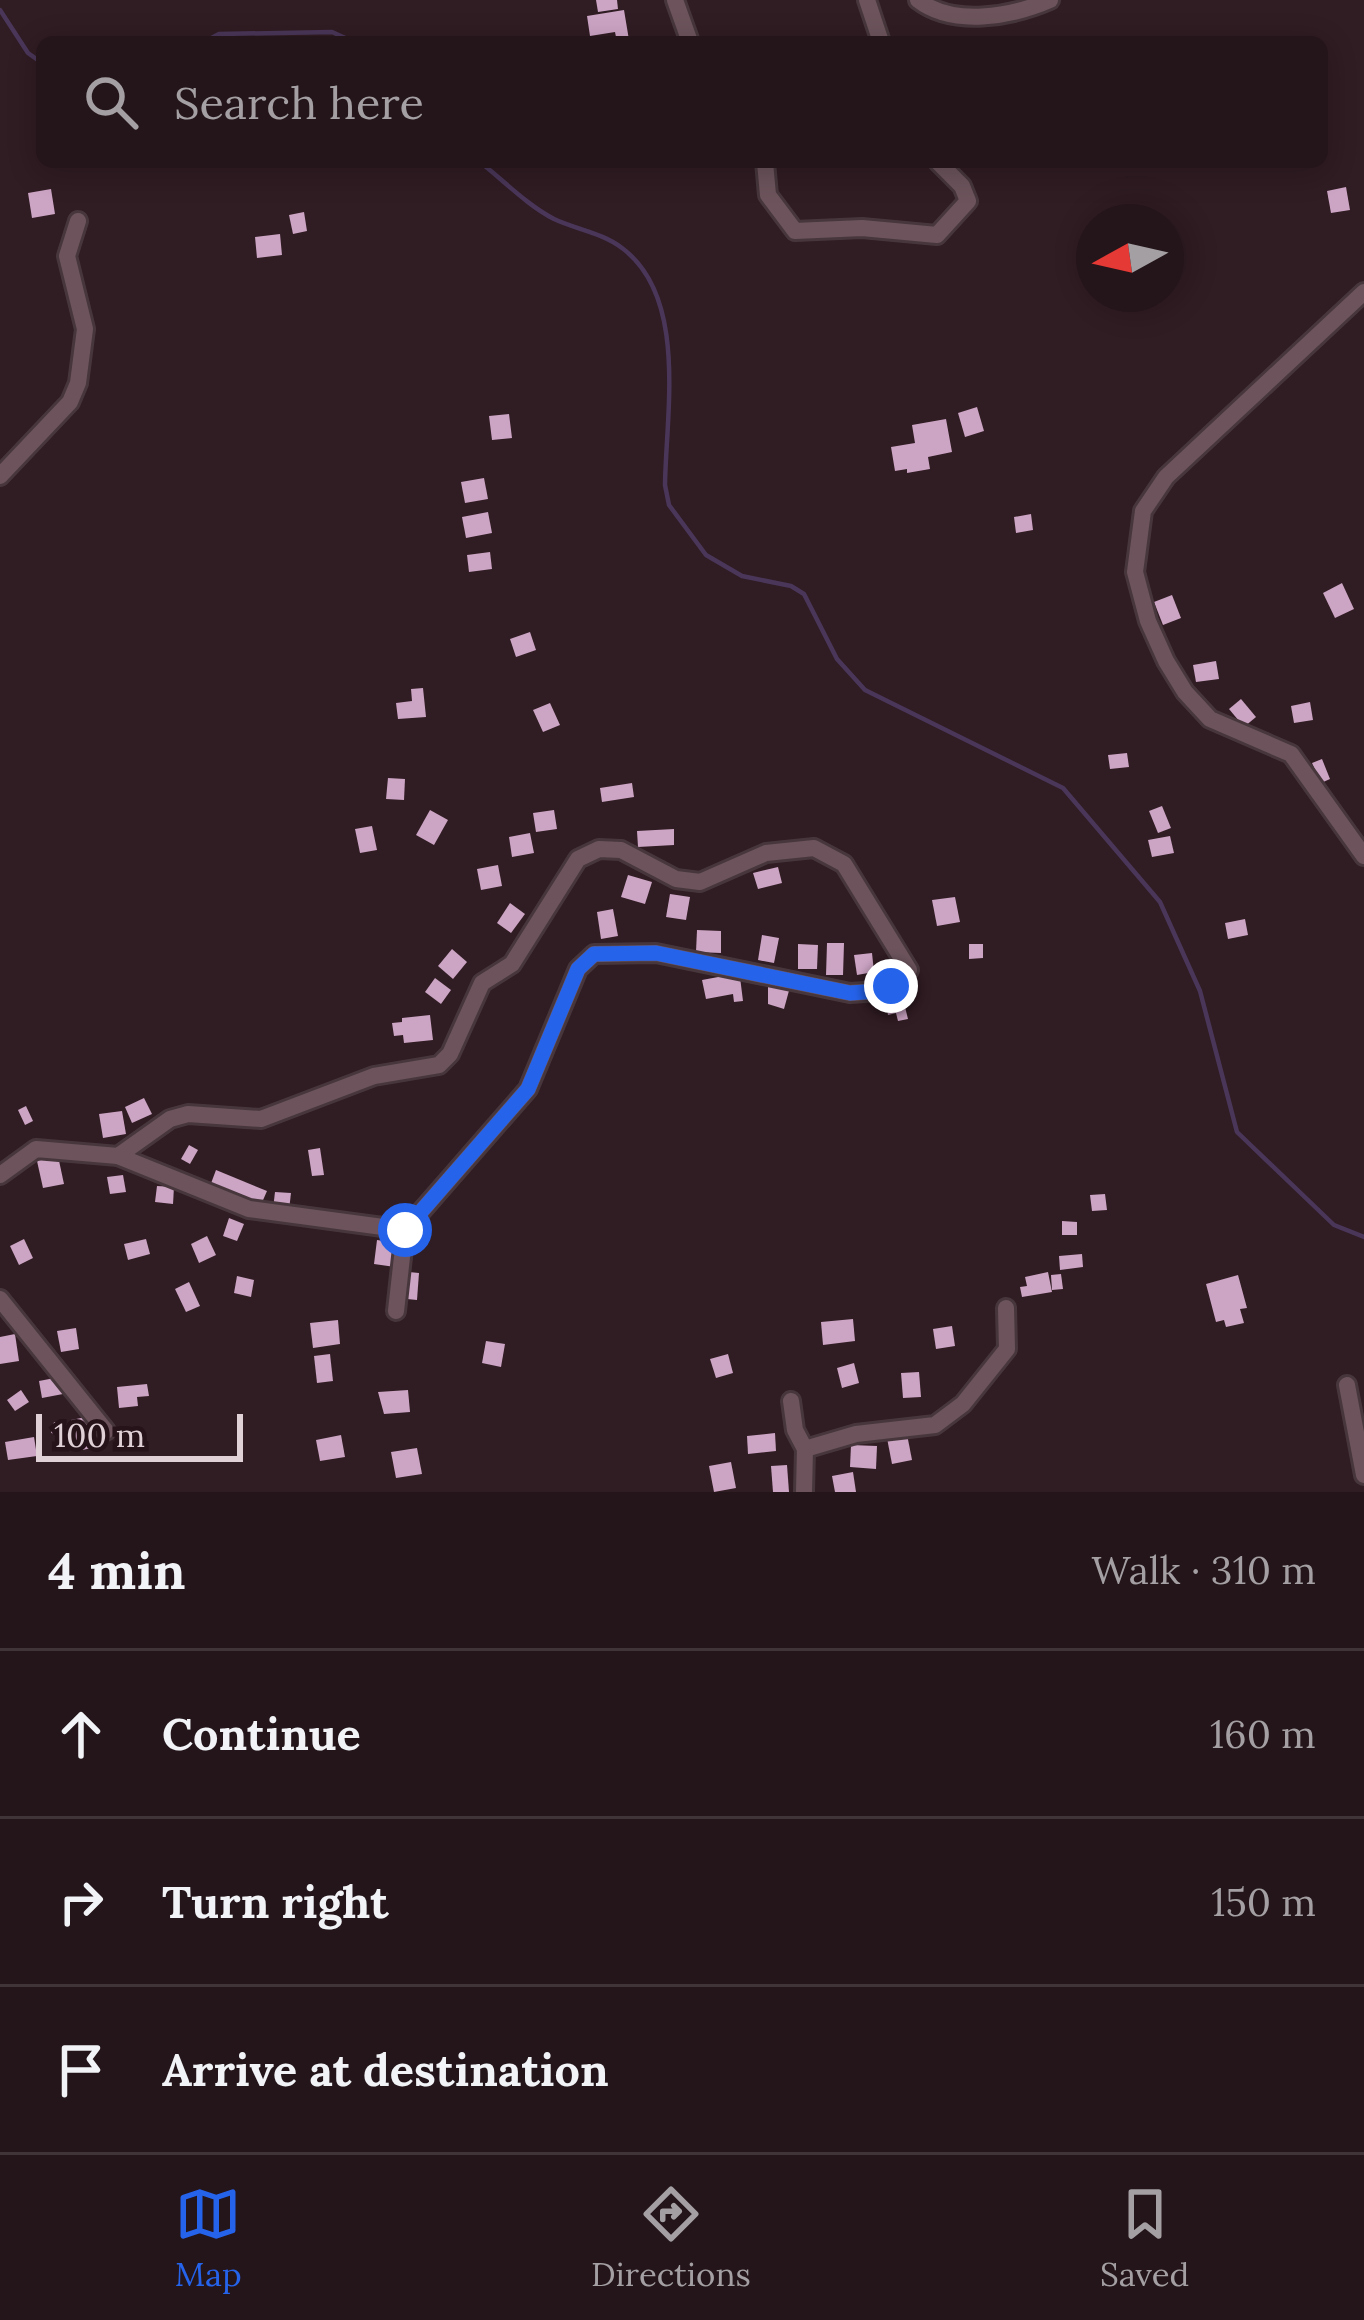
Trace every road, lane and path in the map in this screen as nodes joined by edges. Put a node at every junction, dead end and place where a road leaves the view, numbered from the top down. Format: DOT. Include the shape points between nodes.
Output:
graph roads {
  1 [pos="675,0"];
  2 [pos="867,0"];
  3 [pos="918,0"];
  4 [pos="1050,0"];
  5 [pos="688,36"];
  6 [pos="879,36"];
  7 [pos="766,168"];
  8 [pos="944,168"];
  9 [pos="78,220"];
  10 [pos="1364,292"];
  11 [pos="0,476"];
  12 [pos="1364,856"];
  13 [pos="118,1156"];
  14 [pos="0,1174"];
  15 [pos="405,1230"];
  16 [pos="0,1299"];
  17 [pos="1006,1308"];
  18 [pos="396,1311"];
  19 [pos="1347,1385"];
  20 [pos="791,1401"];
  21 [pos="106,1431"];
  22 [pos="805,1449"];
  23 [pos="1364,1475"];
  24 [pos="804,1492"];
  1 -- 5 [label="street"];
  2 -- 6 [label="street"];
  3 -- 4 [label="street" via="937,15 1018,14"];
  7 -- 8 [label="street" via="768,195 795,231 937,236 968,201"];
  9 -- 11 [label="street" via="67,256 85,329 78,383 70,402"];
  10 -- 12 [label="street" via="1166,476 1144,511 1135,572 1148,621 1185,692 1210,719 1291,754"];
  13 -- 14 [label="street" via="36,1149"];
  13 -- 15 [label="street" via="249,1210"];
  13 -- 15 [label="street" via="170,1119 261,1118 374,1076 439,1065 482,983 512,964 578,859 599,849 700,882 766,853 814,848 844,863 909,970 891,986 850,993 656,953 594,954 578,969 528,1089"];
  15 -- 18 [label="street"];
  16 -- 21 [label="street"];
  17 -- 22 [label="street" via="1007,1349 935,1425"];
  19 -- 23 [label="street"];
  20 -- 22 [label="street"];
  22 -- 24 [label="street"];
}
